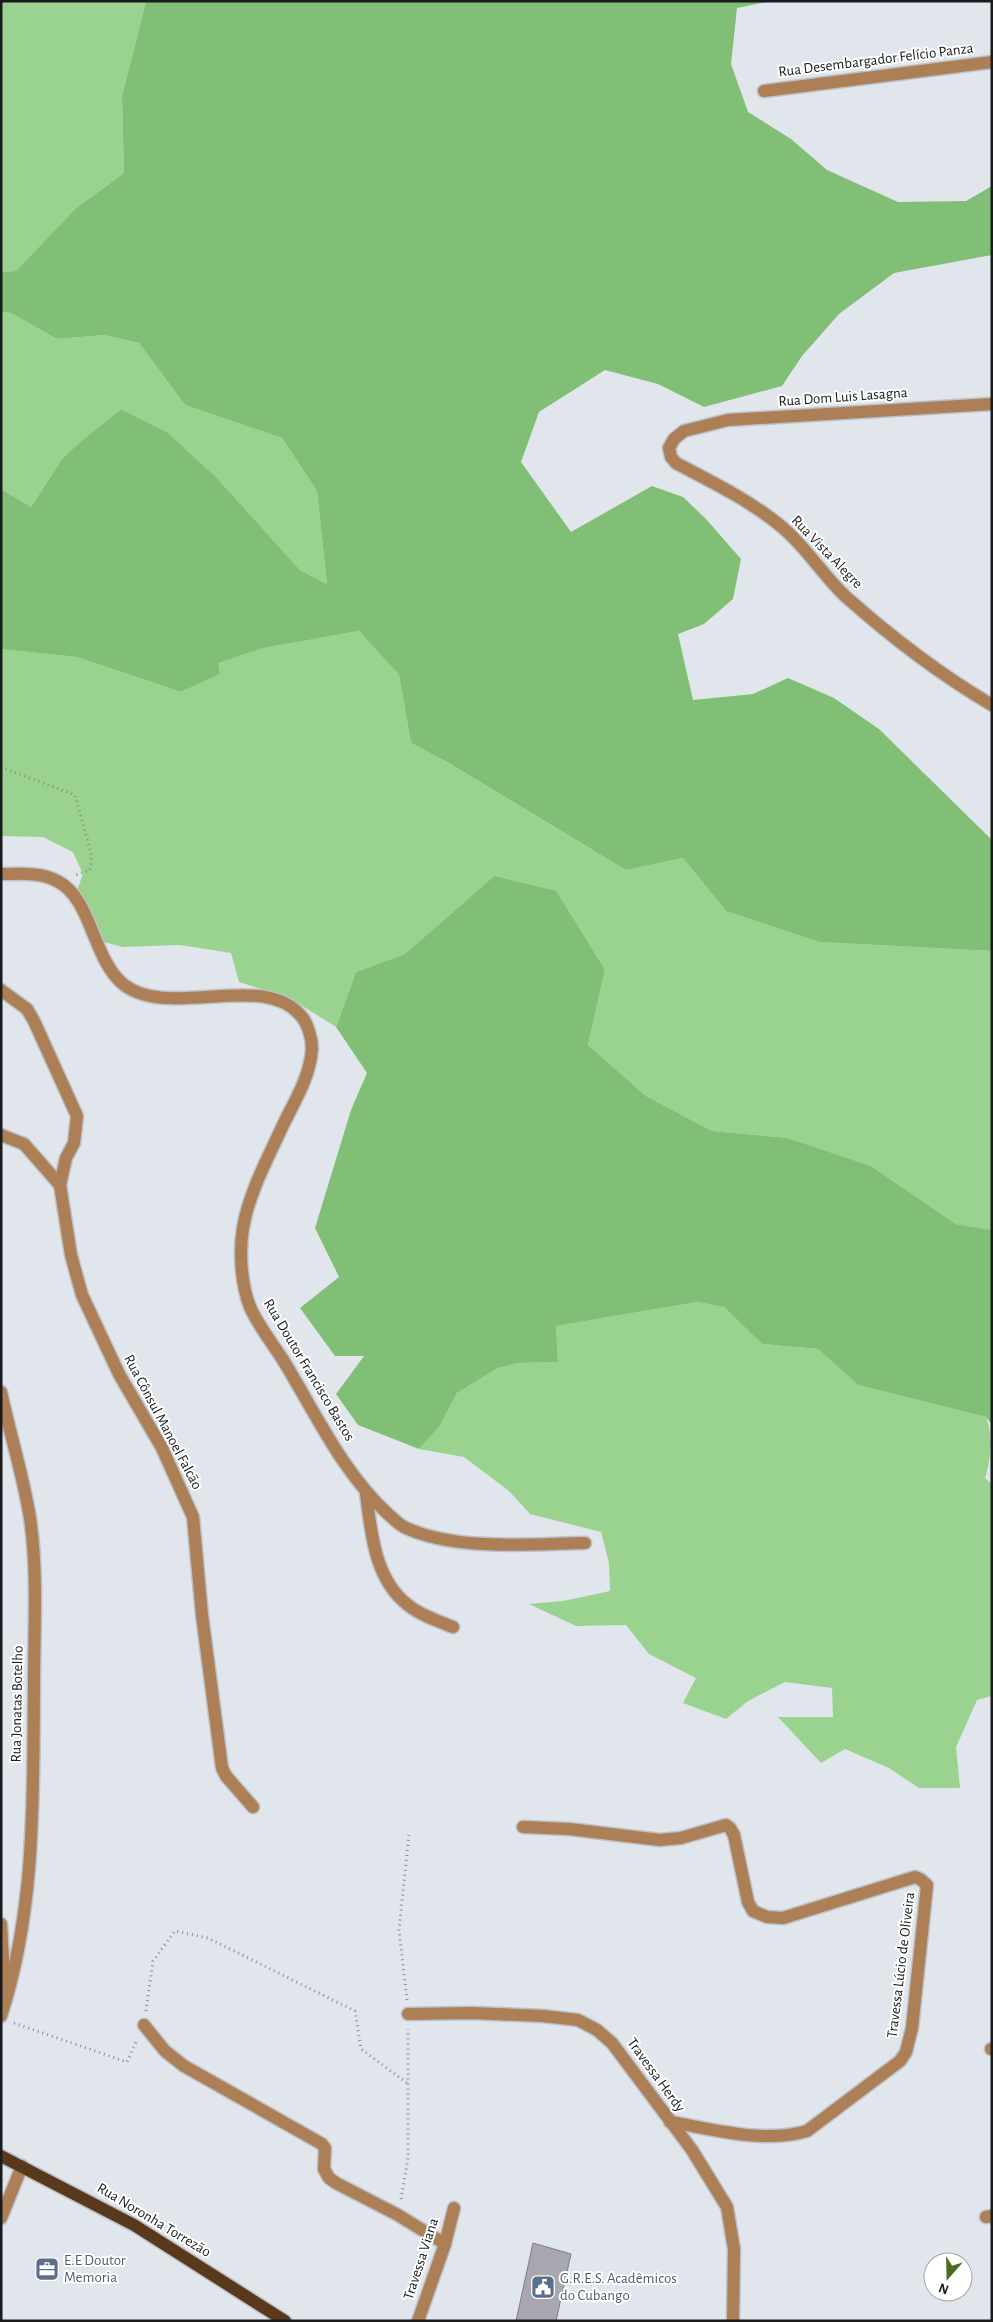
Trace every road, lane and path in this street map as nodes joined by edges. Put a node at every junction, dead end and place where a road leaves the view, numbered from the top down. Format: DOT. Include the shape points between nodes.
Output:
graph roads {
  1 [pos="992,62"];
  2 [pos="764,91"];
  3 [pos="992,404"];
  4 [pos="698,428"];
  5 [pos="992,705"];
  6 [pos="1,767"];
  7 [pos="1,874"];
  8 [pos="69,888"];
  9 [pos="1,990"];
  10 [pos="1,1135"];
  11 [pos="60,1185"];
  12 [pos="1,1392"];
  13 [pos="366,1493"];
  14 [pos="585,1543"];
  15 [pos="453,1626"];
  16 [pos="253,1807"];
  17 [pos="523,1826"];
  18 [pos="1,1924"];
  19 [pos="6,2002"];
  20 [pos="408,2014"];
  21 [pos="6,2019"];
  22 [pos="144,2025"];
  23 [pos="407,2083"];
  24 [pos="670,2122"];
  25 [pos="1,2156"];
  26 [pos="22,2166"];
  27 [pos="454,2208"];
  28 [pos="1,2218"];
  29 [pos="445,2244"];
  30 [pos="285,2321"];
  31 [pos="418,2321"];
  32 [pos="733,2321"];
  1 -- 2 [label="street, Rua Desembargador Felício Panza"];
  3 -- 4 [label="street, Rua Dom Luis Lasagna" via="728,420"];
  4 -- 5 [label="street, Rua Vista Alegre" via="684,431 674,439 669,448 676,462 778,524 844,594 905,647"];
  6 -- 8 [label="path" via="75,795 92,856 90,870 72,877"];
  7 -- 8 [label="street" via="36,875 56,880"];
  8 -- 13 [label="street, Rua Doutor Francisco Bastos" via="84,912 101,956 130,989 165,999 265,997 292,1008 308,1029 312,1049 302,1087 252,1195 243,1228 242,1270 250,1307"];
  9 -- 11 [label="street" via="27,1009 77,1116 74,1143 66,1158"];
  10 -- 11 [label="street" via="24,1144"];
  11 -- 16 [label="street, Rua Cônsul Manoel Falcão" via="71,1255 82,1295 119,1374 162,1448 193,1517 222,1768"];
  12 -- 19 [label="street, Rua Jonatas Botelho" via="30,1518 34,1582 34,1723 27,1902 23,1935"];
  13 -- 14 [label="street, Rua Doutor Francisco Bastos" via="402,1526 429,1537 486,1543"];
  13 -- 15 [label="street" via="373,1547 389,1583 408,1605"];
  17 -- 24 [label="street, Travessa Lúcio de Oliveira" via="569,1828 660,1840 681,1838 726,1825 734,1836 748,1902 753,1911 775,1918 915,1877 927,1885 912,2028 906,2052 900,2061 807,2131 796,2134 767,2137"];
  18 -- 19 [label="street"];
  19 -- 21 [label="street, Rua Jonatas Botelho"];
  20 -- 24 [label="street, Travessa Herdy" via="471,2013 578,2020 612,2042"];
  21 -- 22 [label="path" via="127,2062"];
  22 -- 23 [label="path" via="154,1961 175,1930 208,1938 354,2011 361,2050"];
  22 -- 29 [label="street" via="165,2051 184,2066 322,2144 325,2148 323,2165 336,2183"];
  24 -- 32 [label="street, Travessa Herdy" via="692,2150 727,2207 734,2249"];
  25 -- 26 [label="main road, Rua Noronha Torrezão"];
  26 -- 28 [label="street"];
  26 -- 30 [label="main road, Rua Noronha Torrezão" via="134,2225"];
  27 -- 29 [label="street, Travessa Viana"];
  29 -- 31 [label="street, Travessa Viana"];
}
